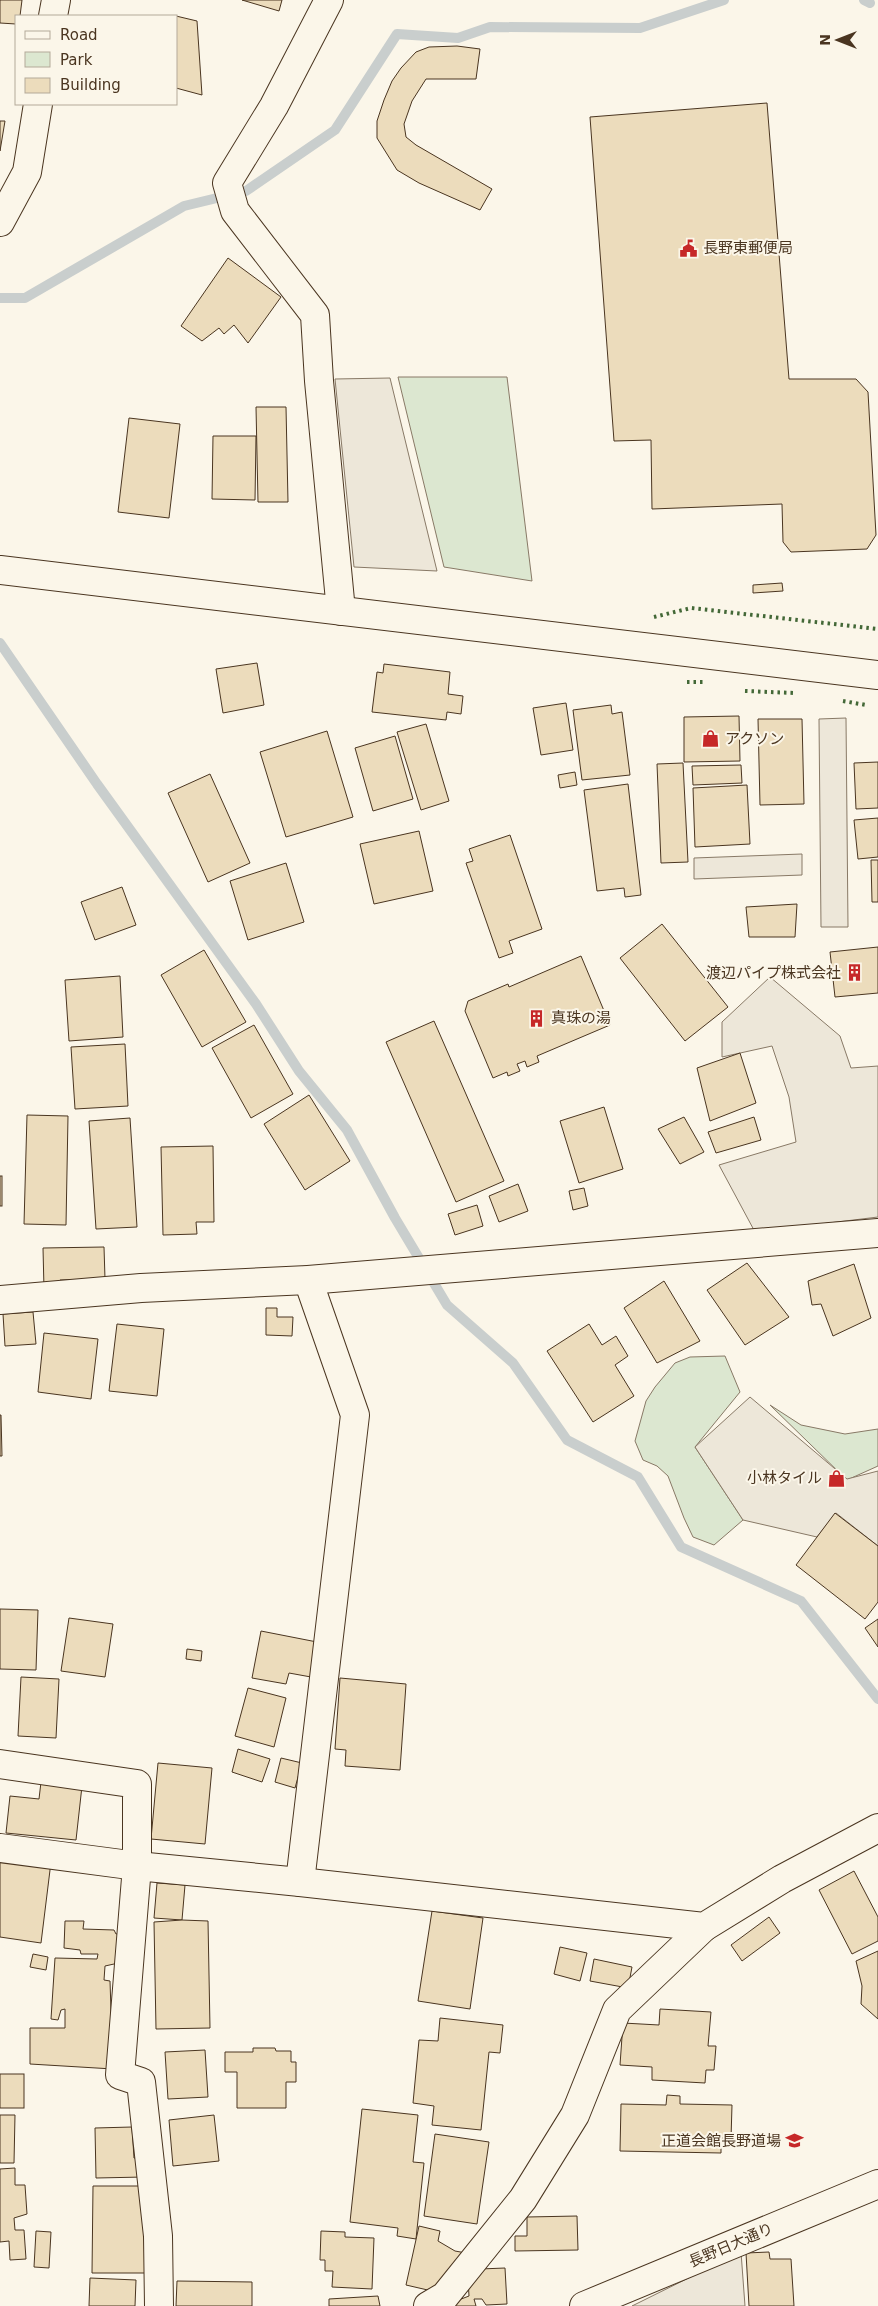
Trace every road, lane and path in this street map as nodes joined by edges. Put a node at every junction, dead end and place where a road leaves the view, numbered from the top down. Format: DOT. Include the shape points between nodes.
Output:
graph roads {
  1 [pos="56,0"];
  2 [pos="329,0"];
  3 [pos="53,15"];
  4 [pos="38,105"];
  5 [pos="0,222"];
  6 [pos="0,570"];
  7 [pos="341,611"];
  8 [pos="878,675"];
  9 [pos="878,1233"];
  10 [pos="308,1280"];
  11 [pos="0,1300"];
  12 [pos="0,1764"];
  13 [pos="878,1828"];
  14 [pos="0,1848"];
  15 [pos="138,1866"];
  16 [pos="300,1882"];
  17 [pos="704,1927"];
  18 [pos="878,2184"];
  19 [pos="159,2306"];
  20 [pos="428,2306"];
  21 [pos="584,2306"];
  1 -- 3 [label="street"];
  2 -- 7 [label="street" via="274,106 226,183 235,211 315,315"];
  4 -- 5 [label="street" via="26,172"];
  6 -- 7 [label="street"];
  7 -- 8 [label="street"];
  9 -- 10 [label="street"];
  10 -- 11 [label="street" via="141,1288"];
  10 -- 16 [label="street" via="355,1414"];
  12 -- 15 [label="street" via="138,1784"];
  13 -- 17 [label="street" via="782,1879"];
  14 -- 15 [label="street"];
  15 -- 16 [label="street"];
  15 -- 19 [label="street" via="120,2075 141,2082 158,2236"];
  16 -- 17 [label="street"];
  17 -- 20 [label="street" via="617,2010 575,2116 523,2198 445,2296"];
  18 -- 21 [label="street, 長野日大通り"];
}
